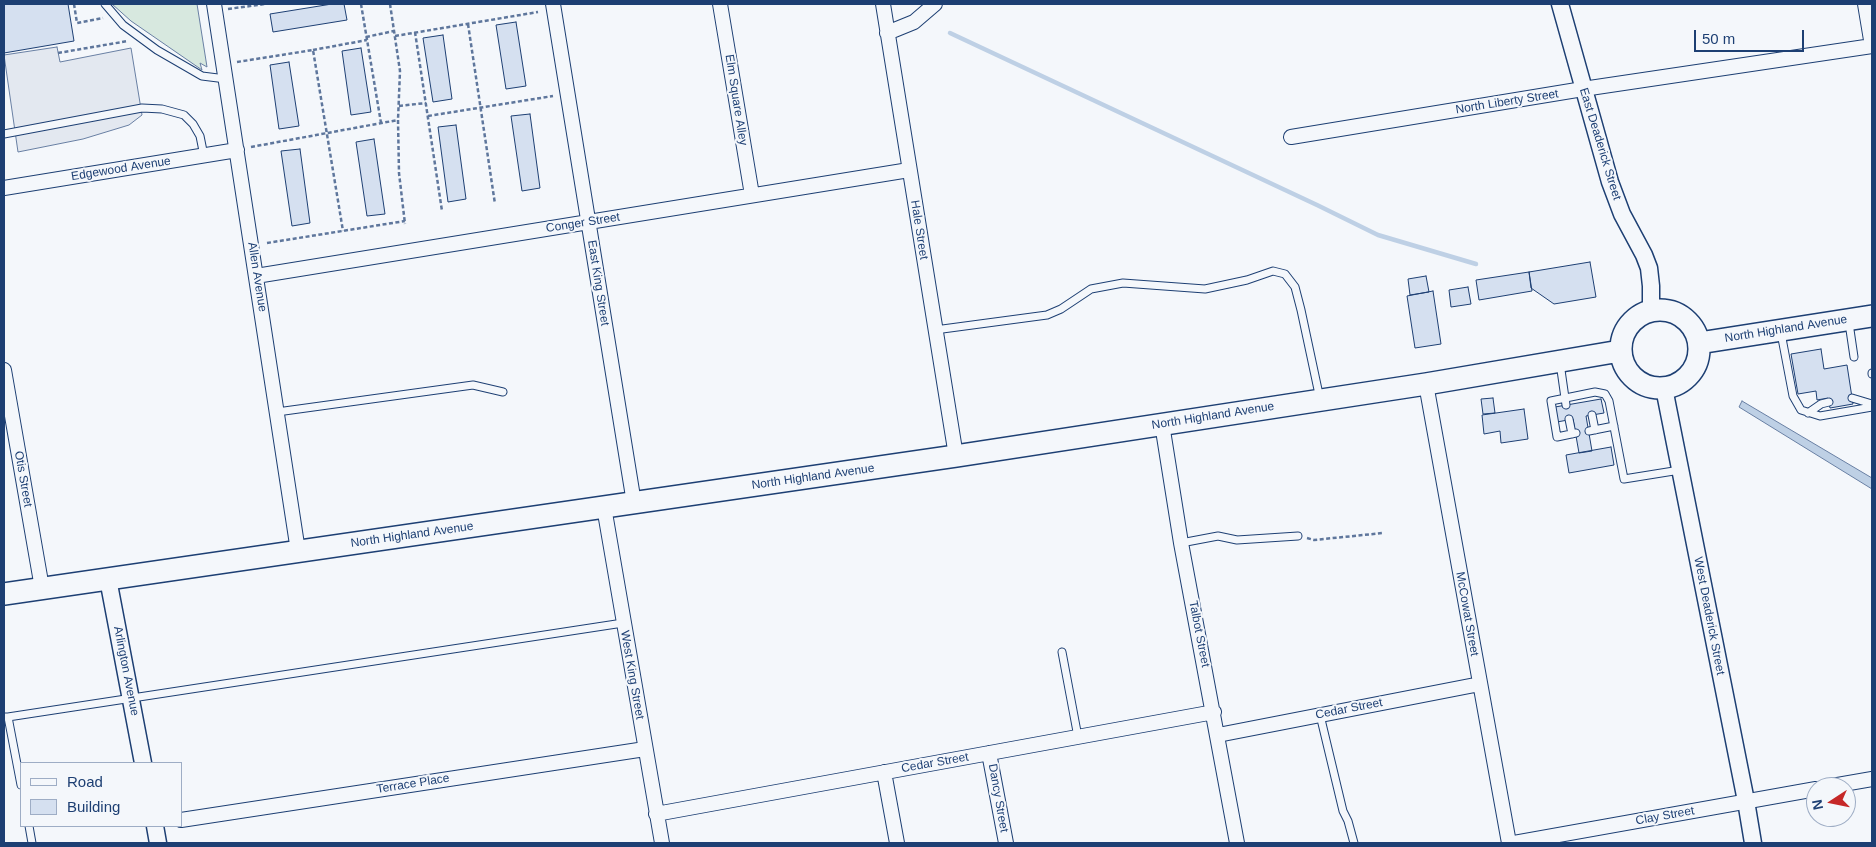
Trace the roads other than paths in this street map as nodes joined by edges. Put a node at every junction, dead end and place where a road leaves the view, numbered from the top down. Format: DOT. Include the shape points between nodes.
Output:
graph roads {
  1 [pos="105,4"];
  2 [pos="214,4"];
  3 [pos="553,4"];
  4 [pos="720,4"];
  5 [pos="883,4"];
  6 [pos="935,4"];
  7 [pos="1560,4"];
  8 [pos="1865,4"];
  9 [pos="887,33"];
  10 [pos="1872,46"];
  11 [pos="226,79"];
  12 [pos="1583,89"];
  13 [pos="4,134"];
  14 [pos="1290,137"];
  15 [pos="244,148"];
  16 [pos="204,156"];
  17 [pos="909,170"];
  18 [pos="4,188"];
  19 [pos="752,195"];
  20 [pos="589,222"];
  21 [pos="256,276"];
  22 [pos="1651,310"];
  23 [pos="1872,316"];
  24 [pos="1848,320"];
  25 [pos="935,330"];
  26 [pos="1780,330"];
  27 [pos="1699,343"];
  28 [pos="1620,351"];
  29 [pos="1854,357"];
  30 [pos="1559,361"];
  31 [pos="4,370"];
  32 [pos="1426,384"];
  33 [pos="1664,388"];
  34 [pos="503,392"];
  35 [pos="1852,398"];
  36 [pos="1320,400"];
  37 [pos="1566,401"];
  38 [pos="1829,402"];
  39 [pos="1872,406"];
  40 [pos="277,412"];
  41 [pos="1808,413"];
  42 [pos="1592,415"];
  43 [pos="1569,420"];
  44 [pos="1162,424"];
  45 [pos="1614,426"];
  46 [pos="956,456"];
  47 [pos="1680,470"];
  48 [pos="634,503"];
  49 [pos="604,507"];
  50 [pos="1298,536"];
  51 [pos="1181,543"];
  52 [pos="298,551"];
  53 [pos="108,579"];
  54 [pos="42,588"];
  55 [pos="4,594"];
  56 [pos="623,623"];
  57 [pos="1062,652"];
  58 [pos="1480,684"];
  59 [pos="131,699"];
  60 [pos="1214,712"];
  61 [pos="1320,715"];
  62 [pos="6,717"];
  63 [pos="1218,735"];
  64 [pos="1078,737"];
  65 [pos="645,749"];
  66 [pos="989,753"];
  67 [pos="143,762"];
  68 [pos="884,772"];
  69 [pos="1872,779"];
  70 [pos="20,780"];
  71 [pos="1856,782"];
  72 [pos="1806,791"];
  73 [pos="1746,801"];
  74 [pos="656,814"];
  75 [pos="182,820"];
  76 [pos="29,827"];
  77 [pos="155,827"];
  78 [pos="32,843"];
  79 [pos="158,843"];
  80 [pos="662,843"];
  81 [pos="897,843"];
  82 [pos="1006,843"];
  83 [pos="1237,843"];
  84 [pos="1354,843"];
  85 [pos="1509,843"];
  86 [pos="1514,843"];
  87 [pos="1753,843"];
  1 -- 11 [label="lane" via="123,25 157,50 202,76"];
  2 -- 11 [label="street, Allen Avenue"];
  3 -- 20 [label="street, East King Street"];
  4 -- 19 [label="street, Elm Square Alley"];
  5 -- 9 [label="street, Hale Street"];
  6 -- 9 [label="street" via="914,22"];
  7 -- 12 [label="street, East Deaderick Street"];
  8 -- 10 [label="street"];
  9 -- 17 [label="street, Hale Street"];
  10 -- 12 [label="street, North Liberty Street"];
  11 -- 15 [label="street, Allen Avenue"];
  12 -- 14 [label="street, North Liberty Street"];
  12 -- 22 [label="street, East Deaderick Street" via="1610,182 1649,268"];
  13 -- 16 [label="lane" via="142,108 162,109 184,115 193,124 200,136"];
  15 -- 16 [label="street, Edgewood Avenue"];
  15 -- 21 [label="street, Allen Avenue"];
  16 -- 18 [label="street, Edgewood Avenue"];
  17 -- 19 [label="street, Conger Street"];
  17 -- 25 [label="street, Hale Street"];
  19 -- 20 [label="street, Conger Street"];
  20 -- 21 [label="street, Conger Street"];
  20 -- 48 [label="street, East King Street"];
  21 -- 40 [label="street, Allen Avenue"];
  22 -- 27 [label="main road" via="1676,312 1695,330"];
  22 -- 28 [label="main road" via="1638,315 1628,325"];
  23 -- 24 [label="main road, North Highland Avenue"];
  24 -- 26 [label="main road, North Highland Avenue"];
  24 -- 29 [label="lane"];
  25 -- 36 [label="lane" via="1046,314 1061,309 1091,289 1123,283 1205,289 1273,271 1286,274 1295,286"];
  25 -- 46 [label="street, Hale Street"];
  26 -- 27 [label="main road, North Highland Avenue"];
  26 -- 41 [label="lane" via="1793,396 1801,410"];
  27 -- 33 [label="main road" via="1695,368 1687,378"];
  28 -- 30 [label="main road, North Highland Avenue"];
  28 -- 33 [label="main road" via="1623,363 1639,383 1651,388"];
  30 -- 32 [label="main road, North Highland Avenue"];
  30 -- 37 [label="lane"];
  31 -- 54 [label="street, Otis Street"];
  32 -- 36 [label="main road, North Highland Avenue"];
  32 -- 58 [label="street, McCowat Street"];
  33 -- 47 [label="street, West Deaderick Street"];
  34 -- 40 [label="lane" via="473,385"];
  35 -- 39 [label="lane"];
  36 -- 44 [label="main road, North Highland Avenue"];
  37 -- 43 [label="lane" via="1551,401 1557,436 1574,434"];
  37 -- 45 [label="lane" via="1588,397 1595,392 1604,394 1609,401"];
  38 -- 41 [label="lane"];
  39 -- 41 [label="lane" via="1820,416"];
  40 -- 52 [label="street, Allen Avenue"];
  42 -- 45 [label="lane" via="1592,430"];
  44 -- 46 [label="main road, North Highland Avenue"];
  44 -- 51 [label="street, Talbot Street"];
  45 -- 47 [label="lane" via="1624,479"];
  46 -- 48 [label="main road, North Highland Avenue"];
  47 -- 73 [label="street, West Deaderick Street"];
  48 -- 49 [label="main road, North Highland Avenue"];
  49 -- 52 [label="main road, North Highland Avenue"];
  49 -- 56 [label="street, West King Street"];
  50 -- 51 [label="lane" via="1237,540 1218,536"];
  51 -- 60 [label="street, Talbot Street"];
  52 -- 53 [label="main road, North Highland Avenue"];
  53 -- 54 [label="main road, North Highland Avenue"];
  53 -- 59 [label="street, Arlington Avenue"];
  54 -- 55 [label="main road, North Highland Avenue"];
  56 -- 59 [label="lane"];
  56 -- 65 [label="street, West King Street"];
  57 -- 64 [label="lane"];
  58 -- 61 [label="street, Cedar Street"];
  58 -- 85 [label="street, McCowat Street"];
  59 -- 62 [label="lane"];
  59 -- 67 [label="street, Arlington Avenue"];
  60 -- 63 [label="street, Talbot Street"];
  60 -- 64 [label="street, Cedar Street"];
  61 -- 63 [label="street, Cedar Street"];
  61 -- 84 [label="lane"];
  62 -- 70 [label="lane"];
  63 -- 83 [label="street, Talbot Street"];
  64 -- 66 [label="street, Cedar Street"];
  65 -- 74 [label="street, West King Street"];
  65 -- 75 [label="street, Terrace Place"];
  66 -- 68 [label="street, Cedar Street"];
  66 -- 82 [label="street, Dancy Street"];
  68 -- 74 [label="street, Cedar Street"];
  68 -- 81 [label="street"];
  69 -- 71 [label="street"];
  72 -- 73 [label="street, Clay Street"];
  73 -- 86 [label="street, Clay Street"];
  73 -- 87 [label="street, West Deaderick Street"];
  74 -- 80 [label="street, West King Street"];
  76 -- 78 [label="lane"];
  77 -- 79 [label="street"];
}
